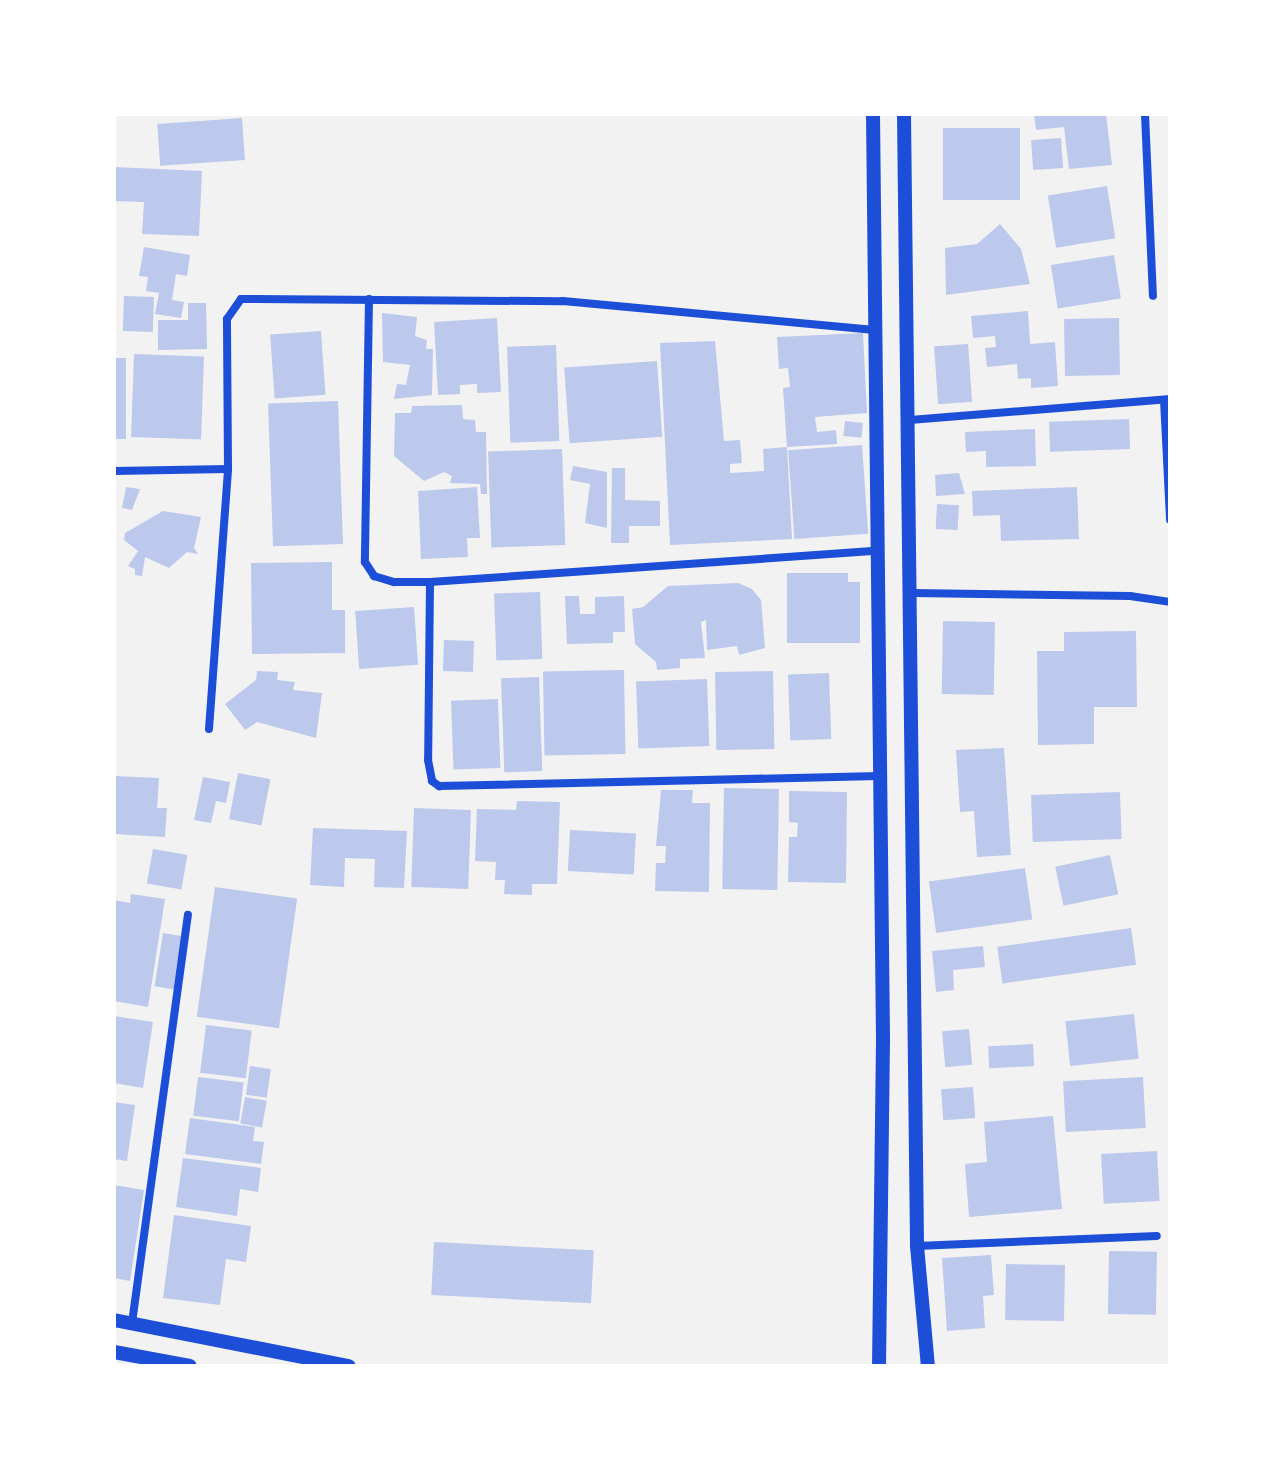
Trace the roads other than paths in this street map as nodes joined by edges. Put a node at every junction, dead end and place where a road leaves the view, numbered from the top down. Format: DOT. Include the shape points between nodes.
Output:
graph roads {
  1 [pos="873,114"];
  2 [pos="904,114"];
  3 [pos="1145,114"];
  4 [pos="1153,296"];
  5 [pos="369,299"];
  6 [pos="875,330"];
  7 [pos="1167,400"];
  8 [pos="910,420"];
  9 [pos="228,469"];
  10 [pos="114,471"];
  11 [pos="1170,520"];
  12 [pos="876,551"];
  13 [pos="430,582"];
  14 [pos="912,593"];
  15 [pos="1170,602"];
  16 [pos="209,729"];
  17 [pos="879,776"];
  18 [pos="188,915"];
  19 [pos="1157,1236"];
  20 [pos="917,1246"];
  21 [pos="114,1320"];
  22 [pos="132,1323"];
  23 [pos="114,1352"];
  24 [pos="190,1366"];
  25 [pos="349,1366"];
  26 [pos="879,1366"];
  27 [pos="928,1366"];
  1 -- 6 [label="street"];
  2 -- 8 [label="street"];
  3 -- 4 [label="street"];
  5 -- 6 [label="street" via="563,301"];
  5 -- 9 [label="street" via="257,296 231,308"];
  5 -- 13 [label="street" via="365,562 384,580"];
  6 -- 12 [label="street"];
  7 -- 8 [label="street"];
  7 -- 11 [label="street"];
  8 -- 14 [label="street"];
  9 -- 10 [label="street"];
  9 -- 16 [label="street"];
  12 -- 13 [label="street"];
  12 -- 17 [label="street"];
  13 -- 17 [label="street" via="428,760 432,781 439,786"];
  14 -- 15 [label="street" via="1130,596"];
  14 -- 20 [label="street"];
  17 -- 26 [label="street"];
  18 -- 22 [label="street"];
  19 -- 20 [label="street"];
  20 -- 27 [label="street"];
  21 -- 22 [label="street"];
  22 -- 25 [label="street"];
  23 -- 24 [label="street"];
}
